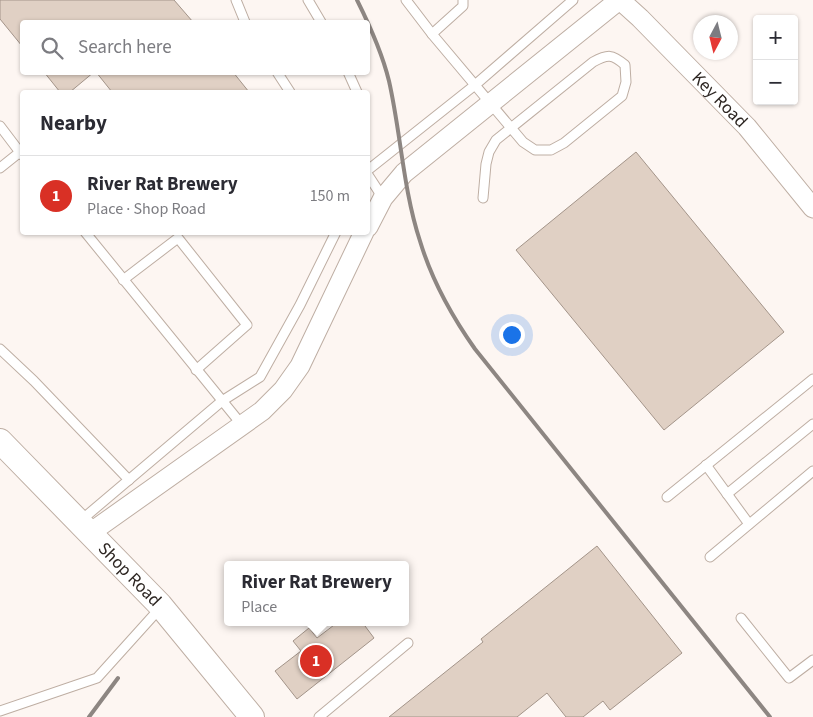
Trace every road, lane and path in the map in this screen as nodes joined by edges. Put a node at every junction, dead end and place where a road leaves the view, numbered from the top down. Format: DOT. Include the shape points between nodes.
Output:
graph roads {
  1 [pos="236,0"];
  2 [pos="308,0"];
  3 [pos="406,0"];
  4 [pos="463,0"];
  5 [pos="573,0"];
  6 [pos="619,0"];
  7 [pos="244,20"];
  8 [pos="320,20"];
  9 [pos="432,34"];
  10 [pos="279,75"];
  11 [pos="349,75"];
  12 [pos="475,85"];
  13 [pos="289,90"];
  14 [pos="356,90"];
  15 [pos="491,104"];
  16 [pos="0,126"];
  17 [pos="512,129"];
  18 [pos="20,152"];
  19 [pos="20,154"];
  20 [pos="0,168"];
  21 [pos="370,168"];
  22 [pos="370,178"];
  23 [pos="382,198"];
  24 [pos="483,198"];
  25 [pos="813,208"];
  26 [pos="370,222"];
  27 [pos="87,235"];
  28 [pos="335,235"];
  29 [pos="363,235"];
  30 [pos="123,280"];
  31 [pos="0,349"];
  32 [pos="196,370"];
  33 [pos="813,379"];
  34 [pos="222,401"];
  35 [pos="813,424"];
  36 [pos="242,426"];
  37 [pos="0,441"];
  38 [pos="706,465"];
  39 [pos="813,471"];
  40 [pos="129,480"];
  41 [pos="727,494"];
  42 [pos="667,497"];
  43 [pos="749,524"];
  44 [pos="84,528"];
  45 [pos="710,557"];
  46 [pos="162,607"];
  47 [pos="742,618"];
  48 [pos="408,642"];
  49 [pos="813,660"];
  50 [pos="0,711"];
  51 [pos="252,717"];
  52 [pos="319,717"];
  1 -- 7 [label="lane"];
  2 -- 8 [label="lane"];
  3 -- 9 [label="lane"];
  4 -- 9 [label="lane" via="463,6"];
  5 -- 12 [label="lane"];
  6 -- 15 [label="street"];
  6 -- 25 [label="street, Key Road" via="747,127"];
  9 -- 12 [label="lane"];
  10 -- 13 [label="lane"];
  11 -- 14 [label="lane"];
  12 -- 15 [label="lane"];
  12 -- 21 [label="lane"];
  15 -- 17 [label="lane"];
  15 -- 23 [label="street" via="404,173"];
  16 -- 18 [label="lane"];
  17 -- 17 [label="lane" via="535,150 551,150 564,143 622,96 626,82 625,65 617,58 605,56 593,62"];
  17 -- 24 [label="lane" via="496,140 489,152"];
  19 -- 20 [label="lane"];
  22 -- 23 [label="lane"];
  23 -- 26 [label="street"];
  27 -- 30 [label="lane"];
  28 -- 34 [label="lane" via="260,377"];
  29 -- 36 [label="street" via="300,366 283,390"];
  30 -- 32 [label="lane"];
  30 -- 32 [label="lane" via="178,238 248,325"];
  31 -- 40 [label="lane"];
  32 -- 34 [label="lane"];
  33 -- 38 [label="lane"];
  34 -- 36 [label="lane"];
  34 -- 40 [label="lane"];
  35 -- 41 [label="lane"];
  36 -- 44 [label="street"];
  37 -- 44 [label="street, Shop Road"];
  38 -- 41 [label="lane"];
  38 -- 42 [label="lane"];
  39 -- 43 [label="lane"];
  40 -- 44 [label="lane"];
  41 -- 43 [label="lane"];
  43 -- 45 [label="lane"];
  44 -- 46 [label="street, Shop Road"];
  46 -- 50 [label="lane" via="96,678"];
  46 -- 51 [label="street, Shop Road"];
  47 -- 49 [label="lane" via="789,678"];
  48 -- 52 [label="lane"];
}
